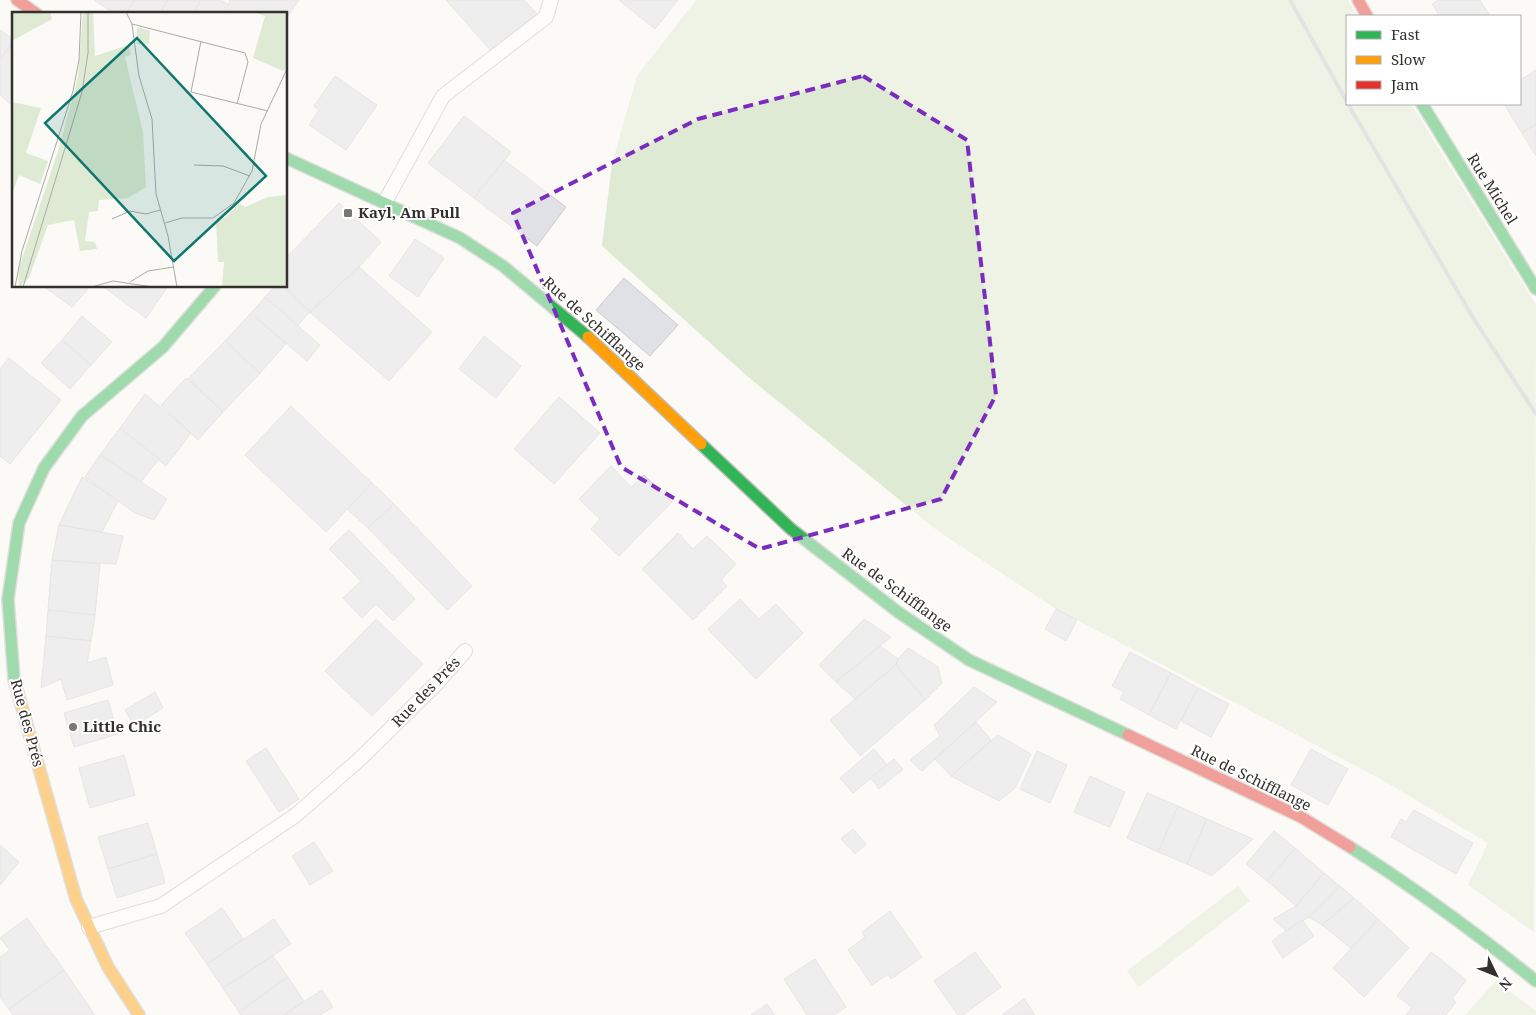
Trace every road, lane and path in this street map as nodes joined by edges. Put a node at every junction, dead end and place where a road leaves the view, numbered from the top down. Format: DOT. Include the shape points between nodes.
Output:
graph roads {
  1 [pos="17,0"];
  2 [pos="551,0"];
  3 [pos="1358,0"];
  4 [pos="34,12"];
  5 [pos="1367,15"];
  6 [pos="1423,105"];
  7 [pos="288,159"];
  8 [pos="385,202"];
  9 [pos="213,288"];
  10 [pos="1536,289"];
  11 [pos="465,651"];
  12 [pos="89,927"];
  13 [pos="1536,981"];
  14 [pos="139,1015"];
  1 -- 4 [label="street"];
  2 -- 8 [label="lane" via="546,17 443,96"];
  3 -- 5 [label="street"];
  6 -- 10 [label="street, Rue Michel"];
  7 -- 8 [label="street, Rue de Schifflange"];
  8 -- 13 [label="street, Rue de Schifflange" via="460,238 503,266 571,321 791,529 898,612 969,660 1301,817 1392,874"];
  9 -- 12 [label="street, Rue des Prés" via="163,347 82,416 44,468 18,523 8,599 14,679 76,899"];
  11 -- 12 [label="lane, Rue des Prés" via="361,758 296,814 161,906"];
  12 -- 14 [label="street, Rue des Prés" via="108,967"];
}
